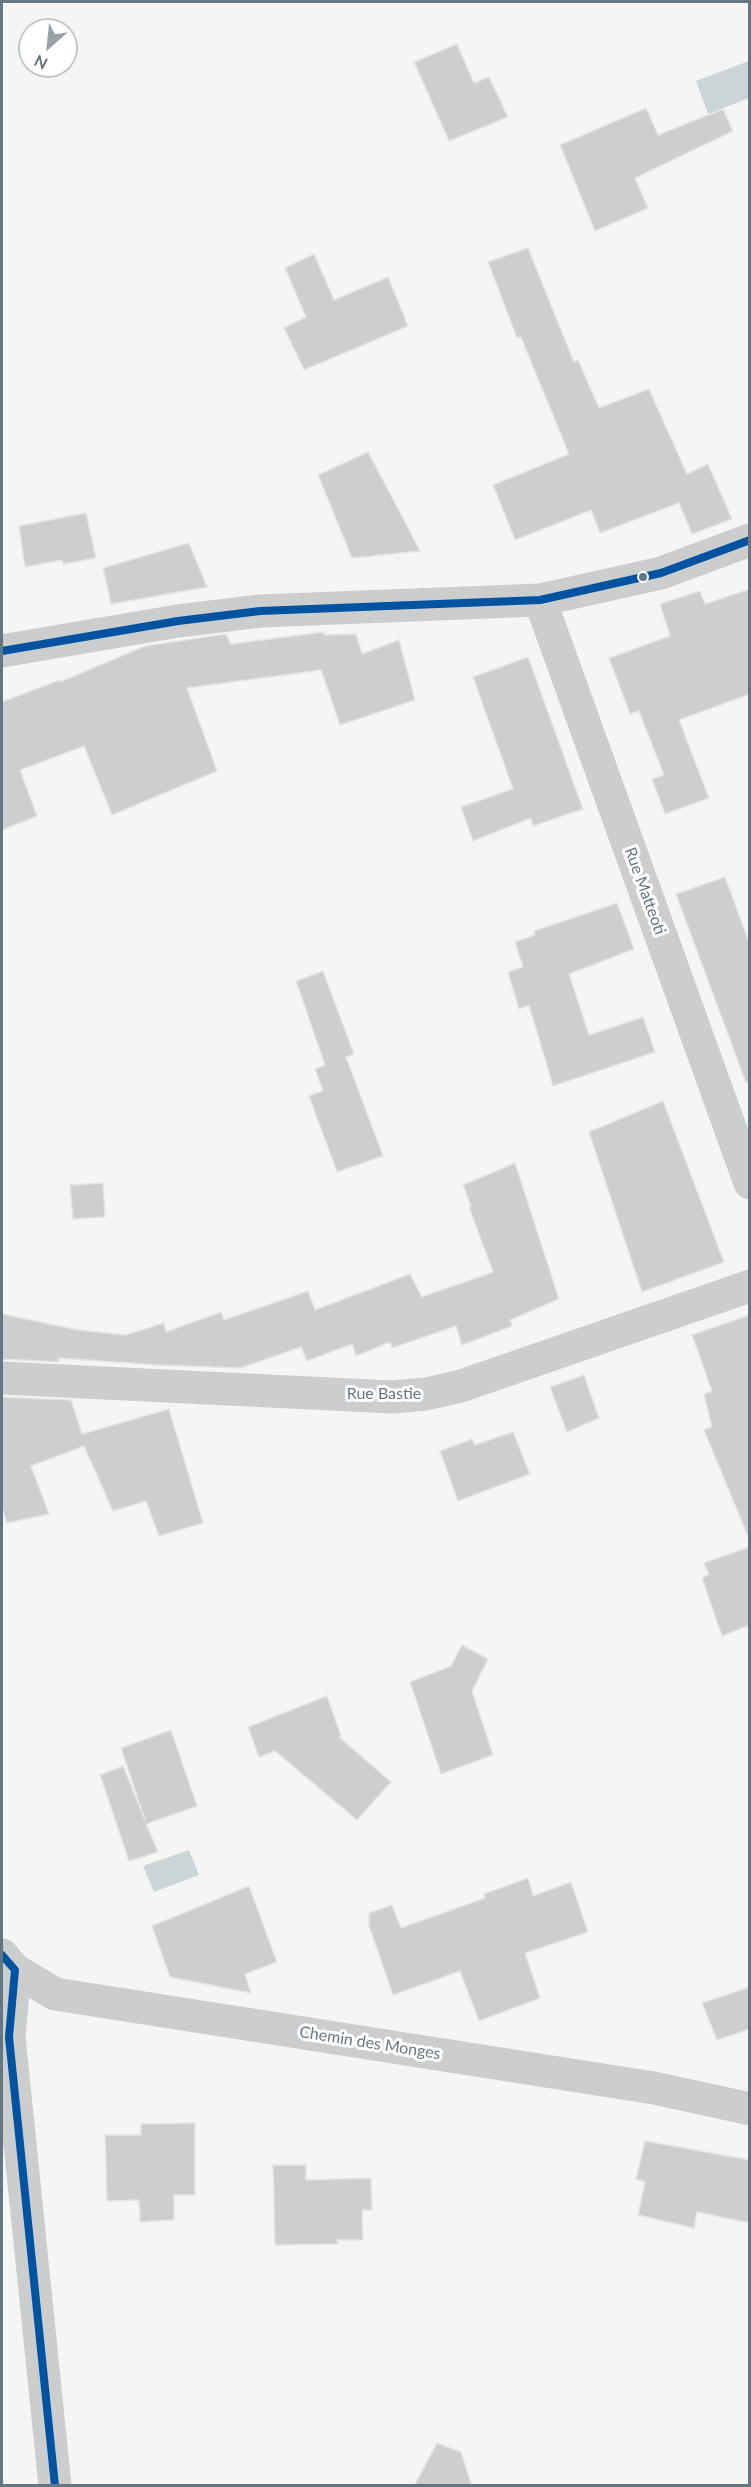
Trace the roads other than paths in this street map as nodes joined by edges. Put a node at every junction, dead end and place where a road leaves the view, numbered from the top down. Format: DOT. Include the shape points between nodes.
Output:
graph roads {
  1 [pos="750,540"];
  2 [pos="540,600"];
  3 [pos="2,651"];
  4 [pos="750,1183"];
  5 [pos="750,1286"];
  6 [pos="2,1378"];
  7 [pos="8,1963"];
  8 [pos="750,2109"];
  9 [pos="55,2486"];
  1 -- 2 [label="street" via="661,573"];
  2 -- 3 [label="street" via="260,612 178,621"];
  2 -- 4 [label="street, Rue Matteoti"];
  5 -- 6 [label="street, Rue Bastie" via="461,1386 426,1394 392,1397"];
  7 -- 8 [label="street, Chemin des Monges" via="55,1994 654,2088"];
  7 -- 9 [label="street" via="9,2037"];
}
